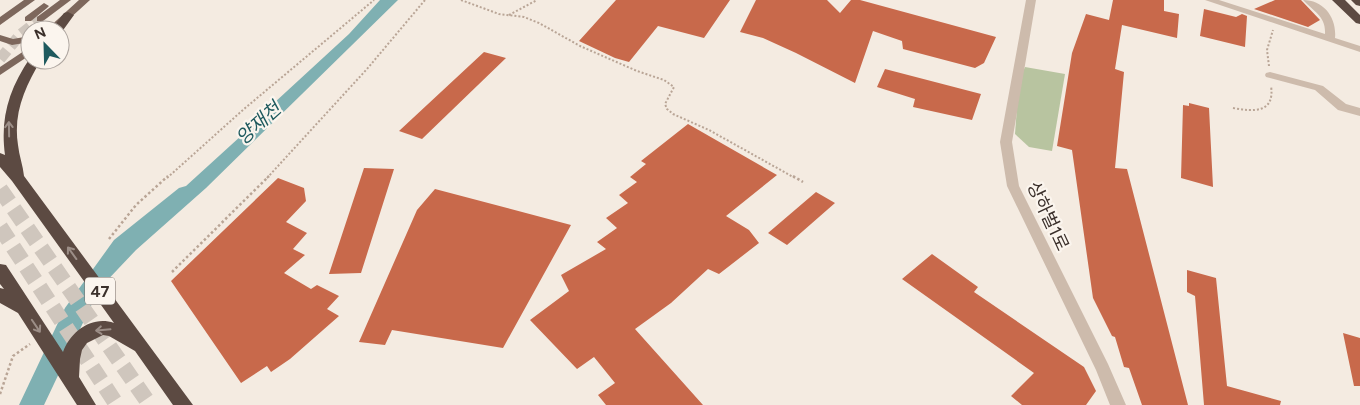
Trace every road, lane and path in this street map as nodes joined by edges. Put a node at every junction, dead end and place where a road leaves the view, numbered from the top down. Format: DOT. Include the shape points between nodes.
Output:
graph roads {
  1 [pos="30,0"];
  2 [pos="52,0"];
  3 [pos="66,0"];
  4 [pos="85,0"];
  5 [pos="374,0"];
  6 [pos="425,0"];
  7 [pos="461,0"];
  8 [pos="537,0"];
  9 [pos="1031,0"];
  10 [pos="1210,0"];
  11 [pos="1308,0"];
  12 [pos="1338,0"];
  13 [pos="1357,0"];
  14 [pos="1360,3"];
  15 [pos="68,15"];
  16 [pos="509,15"];
  17 [pos="28,19"];
  18 [pos="40,19"];
  19 [pos="63,20"];
  20 [pos="1360,21"];
  21 [pos="0,22"];
  22 [pos="0,38"];
  23 [pos="1330,39"];
  24 [pos="20,41"];
  25 [pos="1360,49"];
  26 [pos="20,57"];
  27 [pos="29,70"];
  28 [pos="0,72"];
  29 [pos="1270,75"];
  30 [pos="1360,112"];
  31 [pos="0,158"];
  32 [pos="17,176"];
  33 [pos="803,182"];
  34 [pos="109,239"];
  35 [pos="0,270"];
  36 [pos="172,272"];
  37 [pos="0,295"];
  38 [pos="22,307"];
  39 [pos="43,336"];
  40 [pos="144,351"];
  41 [pos="70,380"];
  42 [pos="0,394"];
  43 [pos="87,405"];
  44 [pos="184,405"];
  45 [pos="1118,405"];
  1 -- 21 [label="main road"];
  2 -- 17 [label="main road"];
  3 -- 18 [label="main road"];
  4 -- 15 [label="main road"];
  5 -- 34 [label="path" via="136,205"];
  6 -- 36 [label="path" via="280,164"];
  7 -- 16 [label="path"];
  8 -- 16 [label="path"];
  9 -- 45 [label="street, 상하벌1로" via="1006,142 1013,186"];
  10 -- 23 [label="street"];
  11 -- 23 [label="street" via="1332,24"];
  12 -- 20 [label="highway"];
  13 -- 14 [label="highway"];
  15 -- 19 [label="highway"];
  16 -- 33 [label="path" via="539,23 594,53 664,80 674,88 665,104 666,109"];
  22 -- 24 [label="main road"];
  23 -- 25 [label="street"];
  26 -- 28 [label="main road"];
  32 -- 27 [label="highway, 47, one-way" via="8,122 18,90"];
  29 -- 30 [label="street" via="1319,88 1342,107"];
  31 -- 32 [label="highway"];
  40 -- 32 [label="highway, 47, one-way"];
  35 -- 38 [label="highway"];
  37 -- 38 [label="highway"];
  38 -- 39 [label="highway, one-way"];
  39 -- 41 [label="highway"];
  39 -- 42 [label="path" via="13,356"];
  40 -- 41 [label="highway, one-way" via="111,329 92,331 74,347"];
  40 -- 44 [label="highway, 47"];
  41 -- 43 [label="highway"];
}
